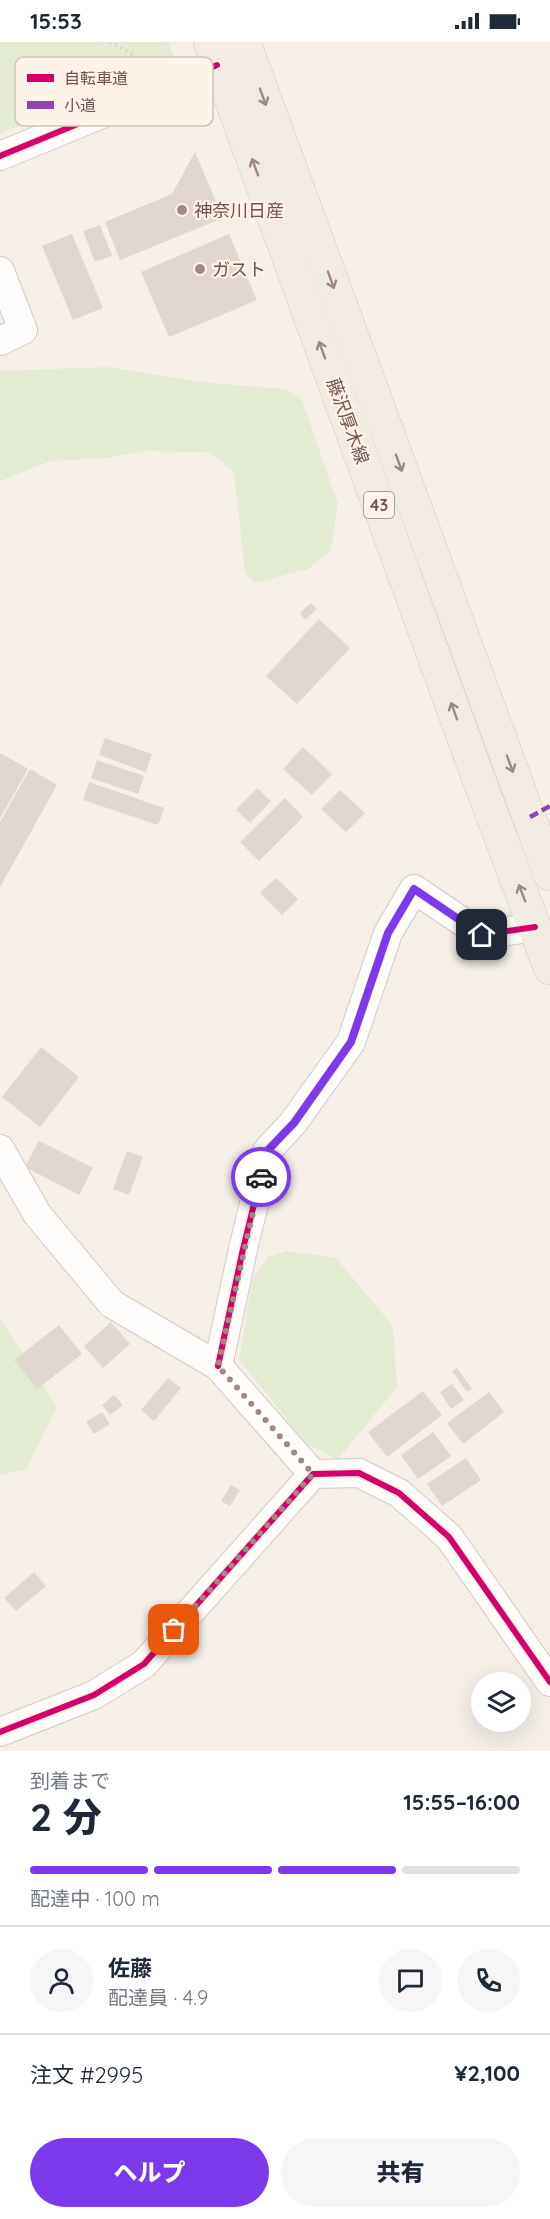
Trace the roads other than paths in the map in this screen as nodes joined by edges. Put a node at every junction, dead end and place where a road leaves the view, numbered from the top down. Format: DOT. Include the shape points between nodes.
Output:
graph roads {
  1 [pos="244,42"];
  2 [pos="214,53"];
  3 [pos="73,126"];
  4 [pos="0,156"];
  5 [pos="0,272"];
  6 [pos="0,341"];
  7 [pos="550,874"];
  8 [pos="535,927"];
  9 [pos="550,968"];
  10 [pos="0,1149"];
  11 [pos="218,1366"];
  12 [pos="313,1474"];
  13 [pos="550,1682"];
  14 [pos="0,1732"];
  1 -- 7 [label="main road, 藤沢厚木線 / 43, one-way"];
  8 -- 2 [label="main road, 藤沢厚木線 / 43, one-way"];
  3 -- 4 [label="street"];
  5 -- 6 [label="street" via="23,330"];
  8 -- 9 [label="main road, 藤沢厚木線 / 43"];
  8 -- 11 [label="street" via="482,935 414,889 388,933 351,1042 294,1123 267,1151"];
  10 -- 11 [label="street" via="37,1214 112,1304"];
  11 -- 12 [label="street"];
  12 -- 13 [label="street" via="359,1473 399,1493 449,1537"];
  12 -- 14 [label="street" via="144,1664 94,1695"];
}
